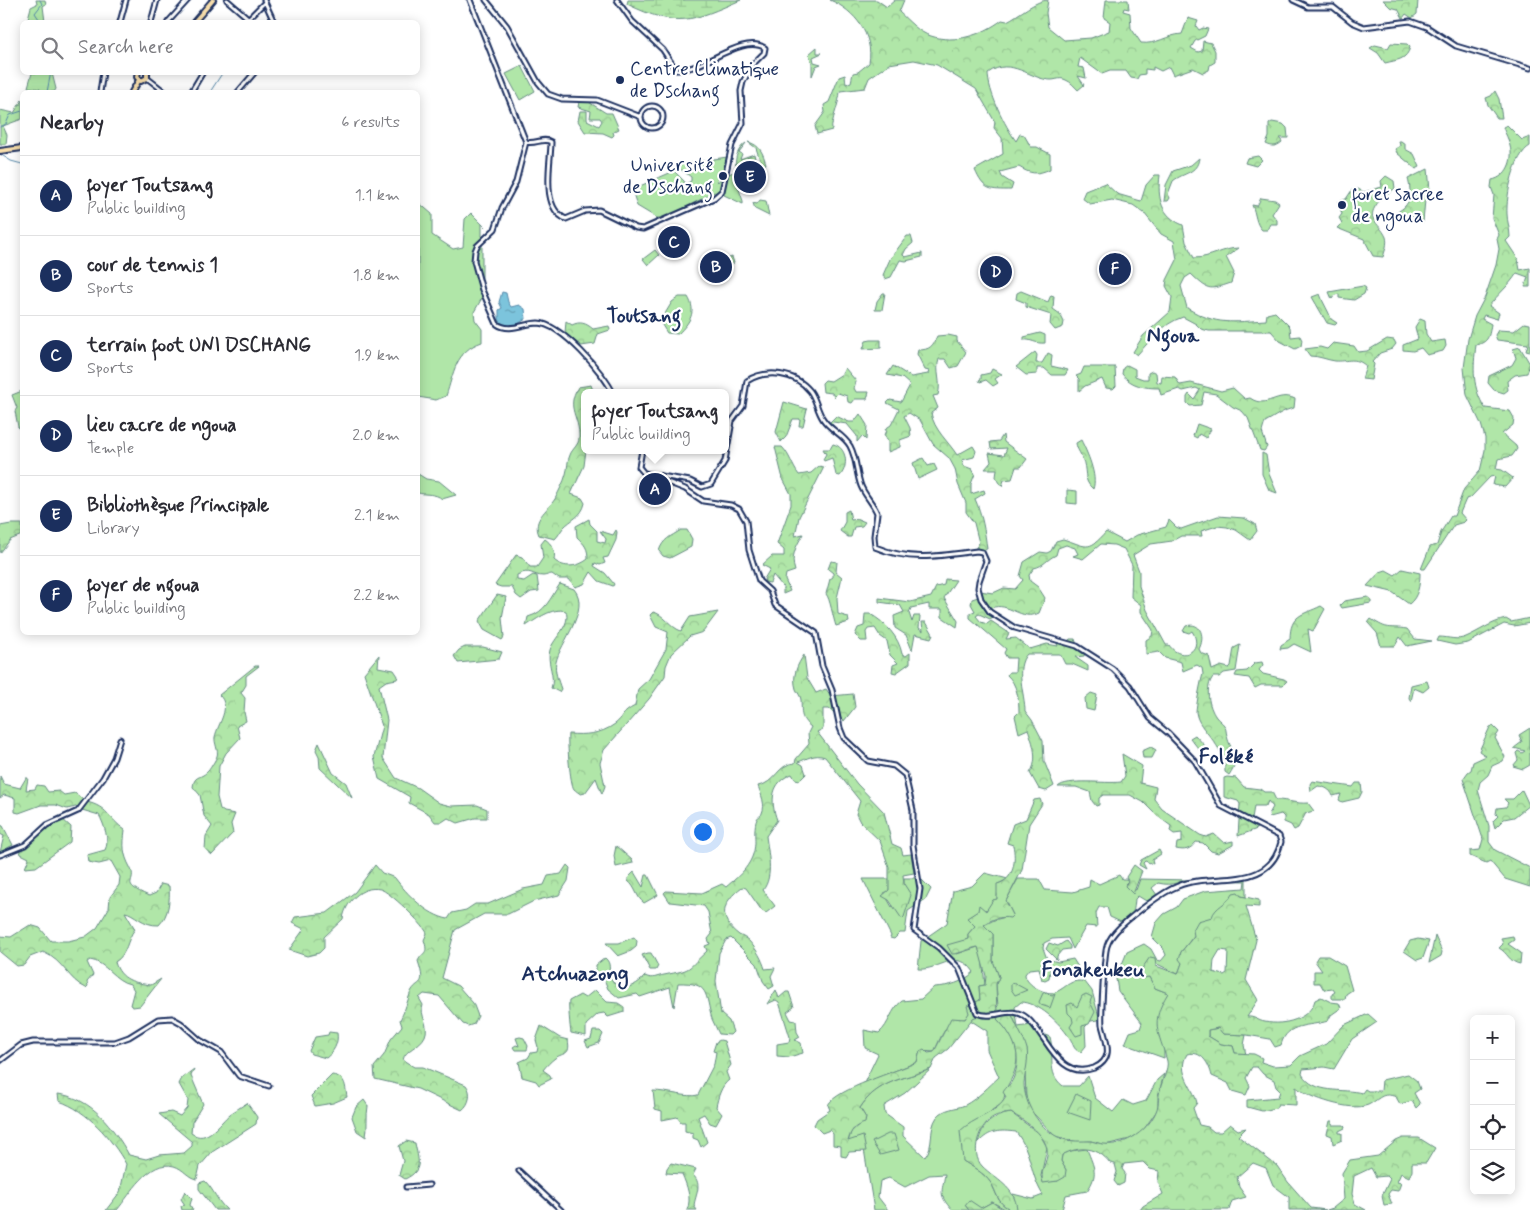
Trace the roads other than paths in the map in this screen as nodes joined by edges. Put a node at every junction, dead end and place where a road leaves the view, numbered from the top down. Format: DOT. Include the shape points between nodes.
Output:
graph roads {
  1 [pos="126,0"];
  2 [pos="157,0"];
  3 [pos="188,0"];
  4 [pos="213,0"];
  5 [pos="227,0"];
  6 [pos="470,0"];
  7 [pos="486,0"];
  8 [pos="617,0"];
  9 [pos="1293,0"];
  10 [pos="264,1"];
  11 [pos="249,19"];
  12 [pos="121,20"];
  13 [pos="152,20"];
  14 [pos="170,20"];
  15 [pos="196,20"];
  16 [pos="273,20"];
  17 [pos="1530,68"];
  18 [pos="103,75"];
  19 [pos="137,75"];
  20 [pos="145,75"];
  21 [pos="147,75"];
  22 [pos="201,75"];
  23 [pos="252,75"];
  24 [pos="139,80"];
  25 [pos="100,90"];
  26 [pos="133,90"];
  27 [pos="163,90"];
  28 [pos="193,90"];
  29 [pos="240,90"];
  30 [pos="641,117"];
  31 [pos="526,142"];
  32 [pos="20,148"];
  33 [pos="0,151"];
  34 [pos="611,389"];
  35 [pos="729,438"];
  36 [pos="641,454"];
  37 [pos="726,454"];
  38 [pos="644,473"];
  39 [pos="120,740"];
  40 [pos="0,854"];
  41 [pos="0,1060"];
  42 [pos="269,1086"];
  43 [pos="519,1171"];
  44 [pos="430,1185"];
  45 [pos="406,1188"];
  46 [pos="561,1210"];
  1 -- 12 [label="street"];
  2 -- 13 [label="street"];
  3 -- 14 [label="street"];
  4 -- 15 [label="main road"];
  5 -- 11 [label="street"];
  6 -- 31 [label="street"];
  7 -- 30 [label="street" via="507,26 548,94 562,99 597,100"];
  8 -- 31 [label="street" via="632,21 663,50 676,70 699,65 740,47 760,45 766,48 752,65 742,87 743,122 732,145 722,191 714,198 643,229 598,210 566,220 560,216 549,192 551,142"];
  9 -- 17 [label="street" via="1308,7 1333,8 1364,27 1410,20 1428,27 1456,46"];
  10 -- 11 [label="street"];
  10 -- 16 [label="street"];
  18 -- 25 [label="street"];
  19 -- 24 [label="main road"];
  20 -- 24 [label="main road"];
  21 -- 27 [label="street"];
  22 -- 28 [label="street"];
  23 -- 29 [label="street"];
  24 -- 26 [label="main road"];
  30 -- 30 [label="street" via="644,124 652,128 660,125 663,117 660,109 652,106 644,109"];
  31 -- 34 [label="street" via="516,182 495,229 475,252 474,261 482,290 497,324 510,328 538,323 551,327 582,352 605,377"];
  32 -- 33 [label="main road"];
  35 -- 38 [label="street" via="732,421 742,406 747,381 774,374 796,380 812,393 824,421 850,446 861,486 878,512 875,547 901,555 929,558 982,552 986,561 978,588 990,612 1015,628 1077,646 1113,669 1130,686 1150,718 1195,762 1219,804 1279,836 1281,842 1276,856 1259,871 1246,878 1205,879 1180,885 1117,930 1106,951 1102,1023 1108,1047 1098,1066 1078,1068 1060,1061 1021,1014 1007,1012 990,1017 977,1013 959,968 913,928 920,889 913,810 905,775 894,766 871,762 844,738 832,690 822,666 816,633 775,605 770,591 759,581 749,550 746,520 739,509 703,502 685,489"];
  36 -- 38 [label="street" via="639,467"];
  37 -- 38 [label="street" via="711,484 702,487"];
  39 -- 40 [label="street" via="103,778 78,810 47,825 25,845"];
  41 -- 42 [label="street" via="21,1045 33,1042 115,1042 168,1017 221,1052 239,1076"];
  43 -- 46 [label="street"];
  44 -- 45 [label="street"];
}
